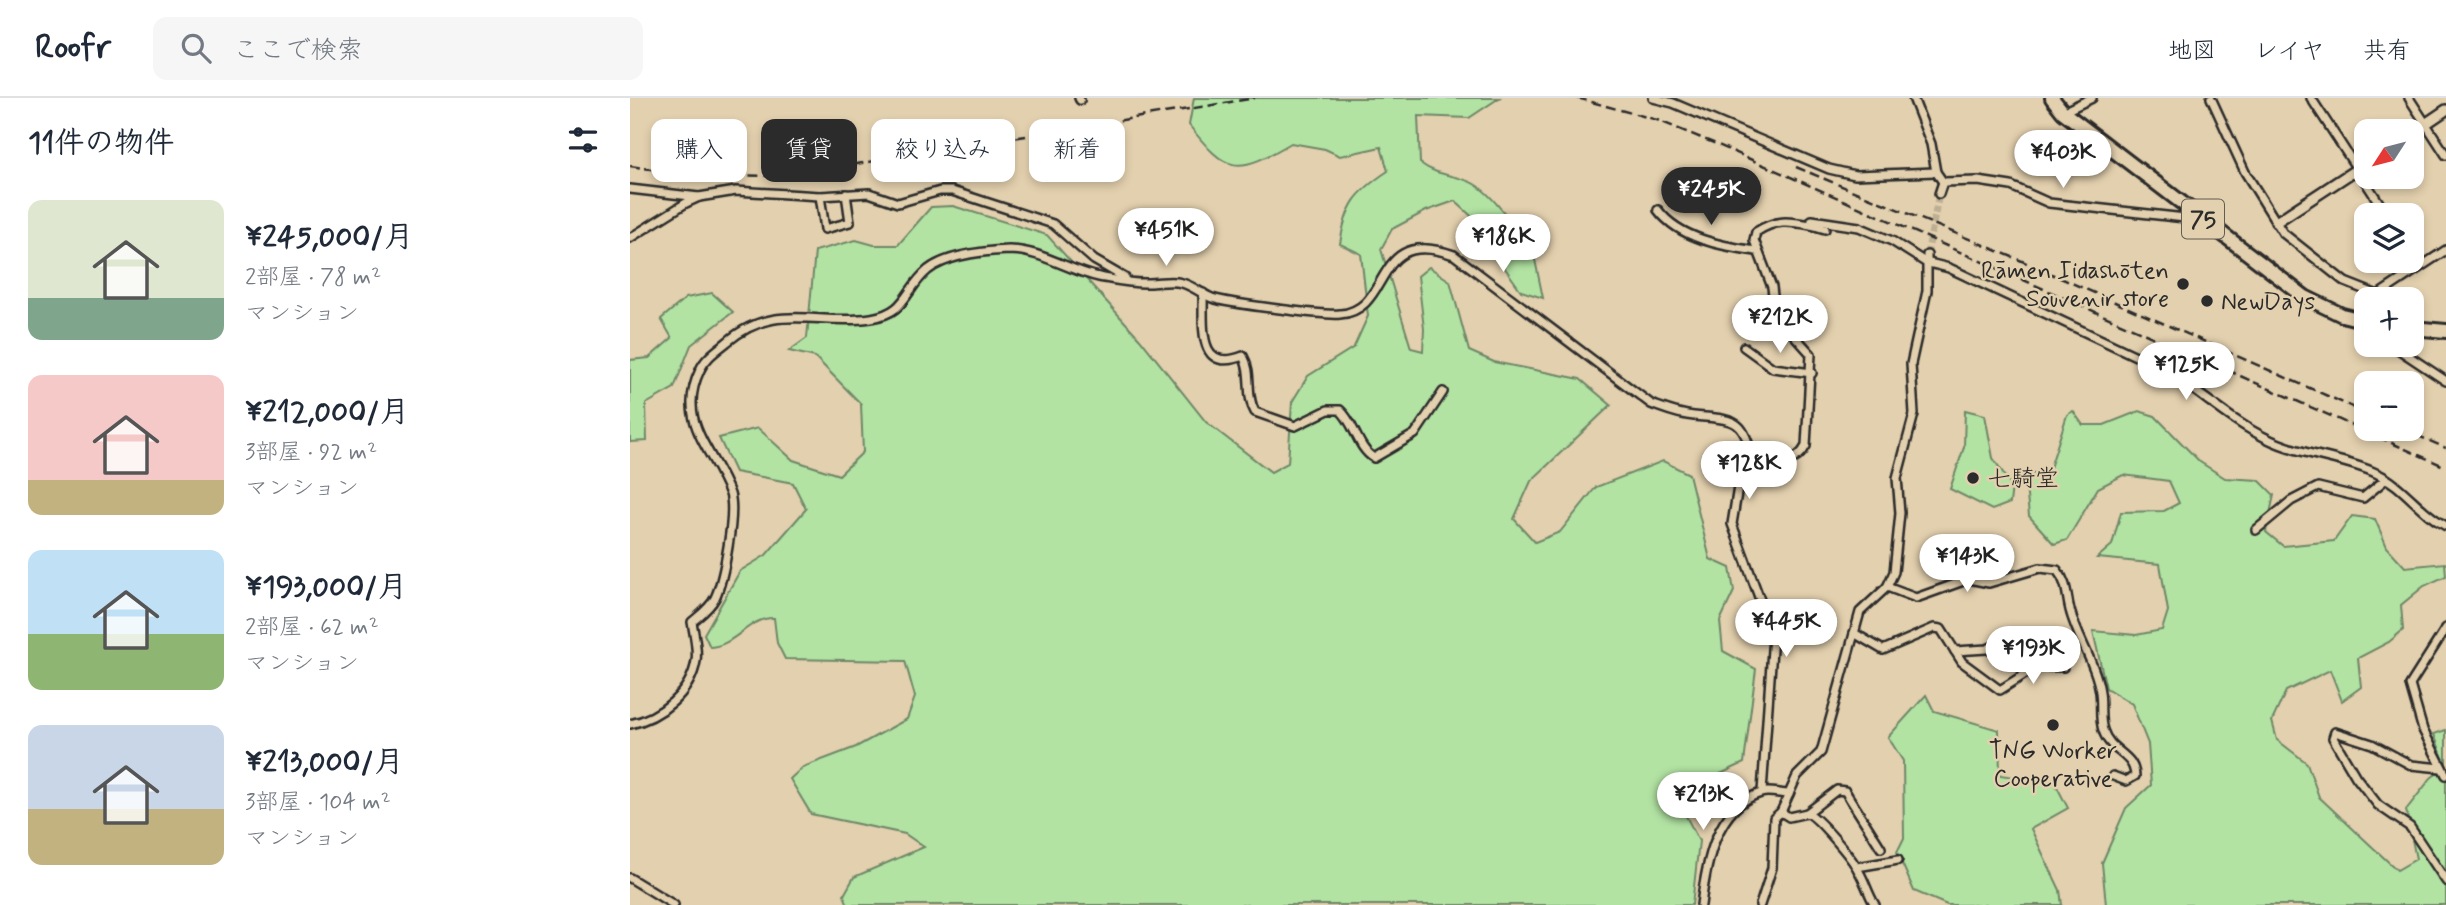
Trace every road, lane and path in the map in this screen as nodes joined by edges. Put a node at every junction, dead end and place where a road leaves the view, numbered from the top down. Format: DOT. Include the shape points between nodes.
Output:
graph roads {
  1 [pos="1653,98"];
  2 [pos="1913,98"];
  3 [pos="2052,98"];
  4 [pos="2092,98"];
  5 [pos="2211,98"];
  6 [pos="2311,98"];
  7 [pos="2409,98"];
  8 [pos="2446,110"];
  9 [pos="2063,112"];
  10 [pos="2426,124"];
  11 [pos="2354,155"];
  12 [pos="2446,155"];
  13 [pos="2354,171"];
  14 [pos="1936,172"];
  15 [pos="1943,182"];
  16 [pos="630,189"];
  17 [pos="846,194"];
  18 [pos="1939,194"];
  19 [pos="820,196"];
  20 [pos="699,197"];
  21 [pos="1658,210"];
  22 [pos="2185,218"];
  23 [pos="2276,222"];
  24 [pos="1811,225"];
  25 [pos="1825,229"];
  26 [pos="630,238"];
  27 [pos="2446,250"];
  28 [pos="1756,251"];
  29 [pos="1926,259"];
  30 [pos="2424,264"];
  31 [pos="2412,273"];
  32 [pos="1131,281"];
  33 [pos="2356,287"];
  34 [pos="2392,287"];
  35 [pos="1203,293"];
  36 [pos="2354,318"];
  37 [pos="2424,329"];
  38 [pos="2446,331"];
  39 [pos="1744,347"];
  40 [pos="2410,357"];
  41 [pos="1812,373"];
  42 [pos="2446,381"];
  43 [pos="1443,392"];
  44 [pos="1752,460"];
  45 [pos="2386,479"];
  46 [pos="2446,526"];
  47 [pos="2256,530"];
  48 [pos="1887,586"];
  49 [pos="2444,631"];
  50 [pos="1854,633"];
  51 [pos="2015,637"];
  52 [pos="2000,644"];
  53 [pos="2446,644"];
  54 [pos="1955,651"];
  55 [pos="2011,662"];
  56 [pos="2063,667"];
  57 [pos="630,724"];
  58 [pos="2441,768"];
  59 [pos="2446,775"];
  60 [pos="2113,776"];
  61 [pos="1762,792"];
  62 [pos="1789,794"];
  63 [pos="1781,812"];
  64 [pos="1807,813"];
  65 [pos="1881,848"];
  66 [pos="1898,860"];
  67 [pos="1857,867"];
  68 [pos="630,878"];
  69 [pos="2446,881"];
  70 [pos="674,905"];
  71 [pos="1701,905"];
  72 [pos="1760,905"];
  73 [pos="1875,905"];
  1 -- 14 [label="street" via="1829,169 1856,175"];
  2 -- 14 [label="street" via="1931,144"];
  3 -- 9 [label="main road, 75"];
  4 -- 9 [label="street"];
  5 -- 23 [label="street" via="2245,173"];
  6 -- 11 [label="street"];
  7 -- 10 [label="street"];
  8 -- 10 [label="street"];
  9 -- 36 [label="main road, 75" via="2305,297"];
  10 -- 12 [label="street"];
  13 -- 23 [label="street"];
  14 -- 15 [label="street"];
  15 -- 18 [label="street"];
  15 -- 22 [label="street" via="1978,181 2011,186 2049,203"];
  16 -- 20 [label="street"];
  17 -- 19 [label="street"];
  17 -- 19 [label="street" via="850,222 825,229"];
  17 -- 32 [label="street" via="869,193 898,203 952,191 1053,224 1094,260"];
  19 -- 20 [label="street" via="736,191"];
  20 -- 26 [label="street"];
  21 -- 28 [label="street" via="1668,223 1717,245"];
  23 -- 33 [label="street" via="2283,233"];
  24 -- 25 [label="street"];
  24 -- 28 [label="street" via="1774,222 1756,232"];
  24 -- 29 [label="street" via="1812,220 1859,227"];
  27 -- 30 [label="street"];
  28 -- 41 [label="street" via="1772,287 1775,314 1811,354"];
  29 -- 45 [label="street" via="2178,377 2236,423 2267,439"];
  29 -- 48 [label="street" via="1927,291 1911,364 1914,414 1897,478 1897,551"];
  31 -- 34 [label="street"];
  32 -- 35 [label="street" via="1183,283"];
  32 -- 57 [label="street" via="1099,277 1027,252 976,254 930,269 903,305 888,314 767,319 743,329 708,358 700,369 691,410 733,508 720,583 711,605 692,622 696,658 682,692 656,716"];
  35 -- 43 [label="street" via="1207,347 1218,361 1243,356 1255,412 1295,426 1328,410 1340,410 1349,418 1364,450 1374,458 1415,434"];
  35 -- 44 [label="street" via="1343,314 1366,304 1391,261 1417,250 1439,250 1464,262 1651,404 1695,416 1730,418 1743,431"];
  37 -- 38 [label="main road"];
  39 -- 41 [label="street" via="1773,368"];
  40 -- 42 [label="street"];
  41 -- 44 [label="street" via="1803,453 1790,461"];
  44 -- 61 [label="street" via="1738,487 1732,524 1773,635"];
  45 -- 46 [label="street"];
  45 -- 47 [label="street" via="2363,498 2318,487 2291,501"];
  48 -- 50 [label="street" via="1860,612"];
  48 -- 60 [label="street" via="1916,598 1969,579 1989,583 2040,568 2057,570 2066,584 2070,610 2098,682 2103,731 2113,749 2130,758 2134,766 2135,776 2126,781"];
  49 -- 53 [label="street"];
  49 -- 58 [label="street" via="2410,685 2423,730"];
  50 -- 54 [label="street" via="1884,650 1941,629"];
  50 -- 62 [label="street" via="1821,752 1797,776"];
  51 -- 52 [label="street"];
  52 -- 54 [label="street"];
  52 -- 55 [label="street"];
  54 -- 56 [label="street" via="1962,662 2000,690 2038,666"];
  58 -- 59 [label="street"];
  58 -- 69 [label="street" via="2410,765 2371,744 2335,732 2333,738 2356,777 2378,804 2410,827"];
  61 -- 62 [label="street"];
  61 -- 71 [label="street" via="1731,813 1711,846"];
  62 -- 63 [label="street"];
  63 -- 64 [label="street" via="1789,817"];
  63 -- 72 [label="street" via="1774,818 1772,868"];
  64 -- 65 [label="street" via="1837,790 1845,791"];
  64 -- 67 [label="street" via="1819,819"];
  66 -- 67 [label="street"];
  67 -- 73 [label="street"];
  68 -- 70 [label="street"];
}
